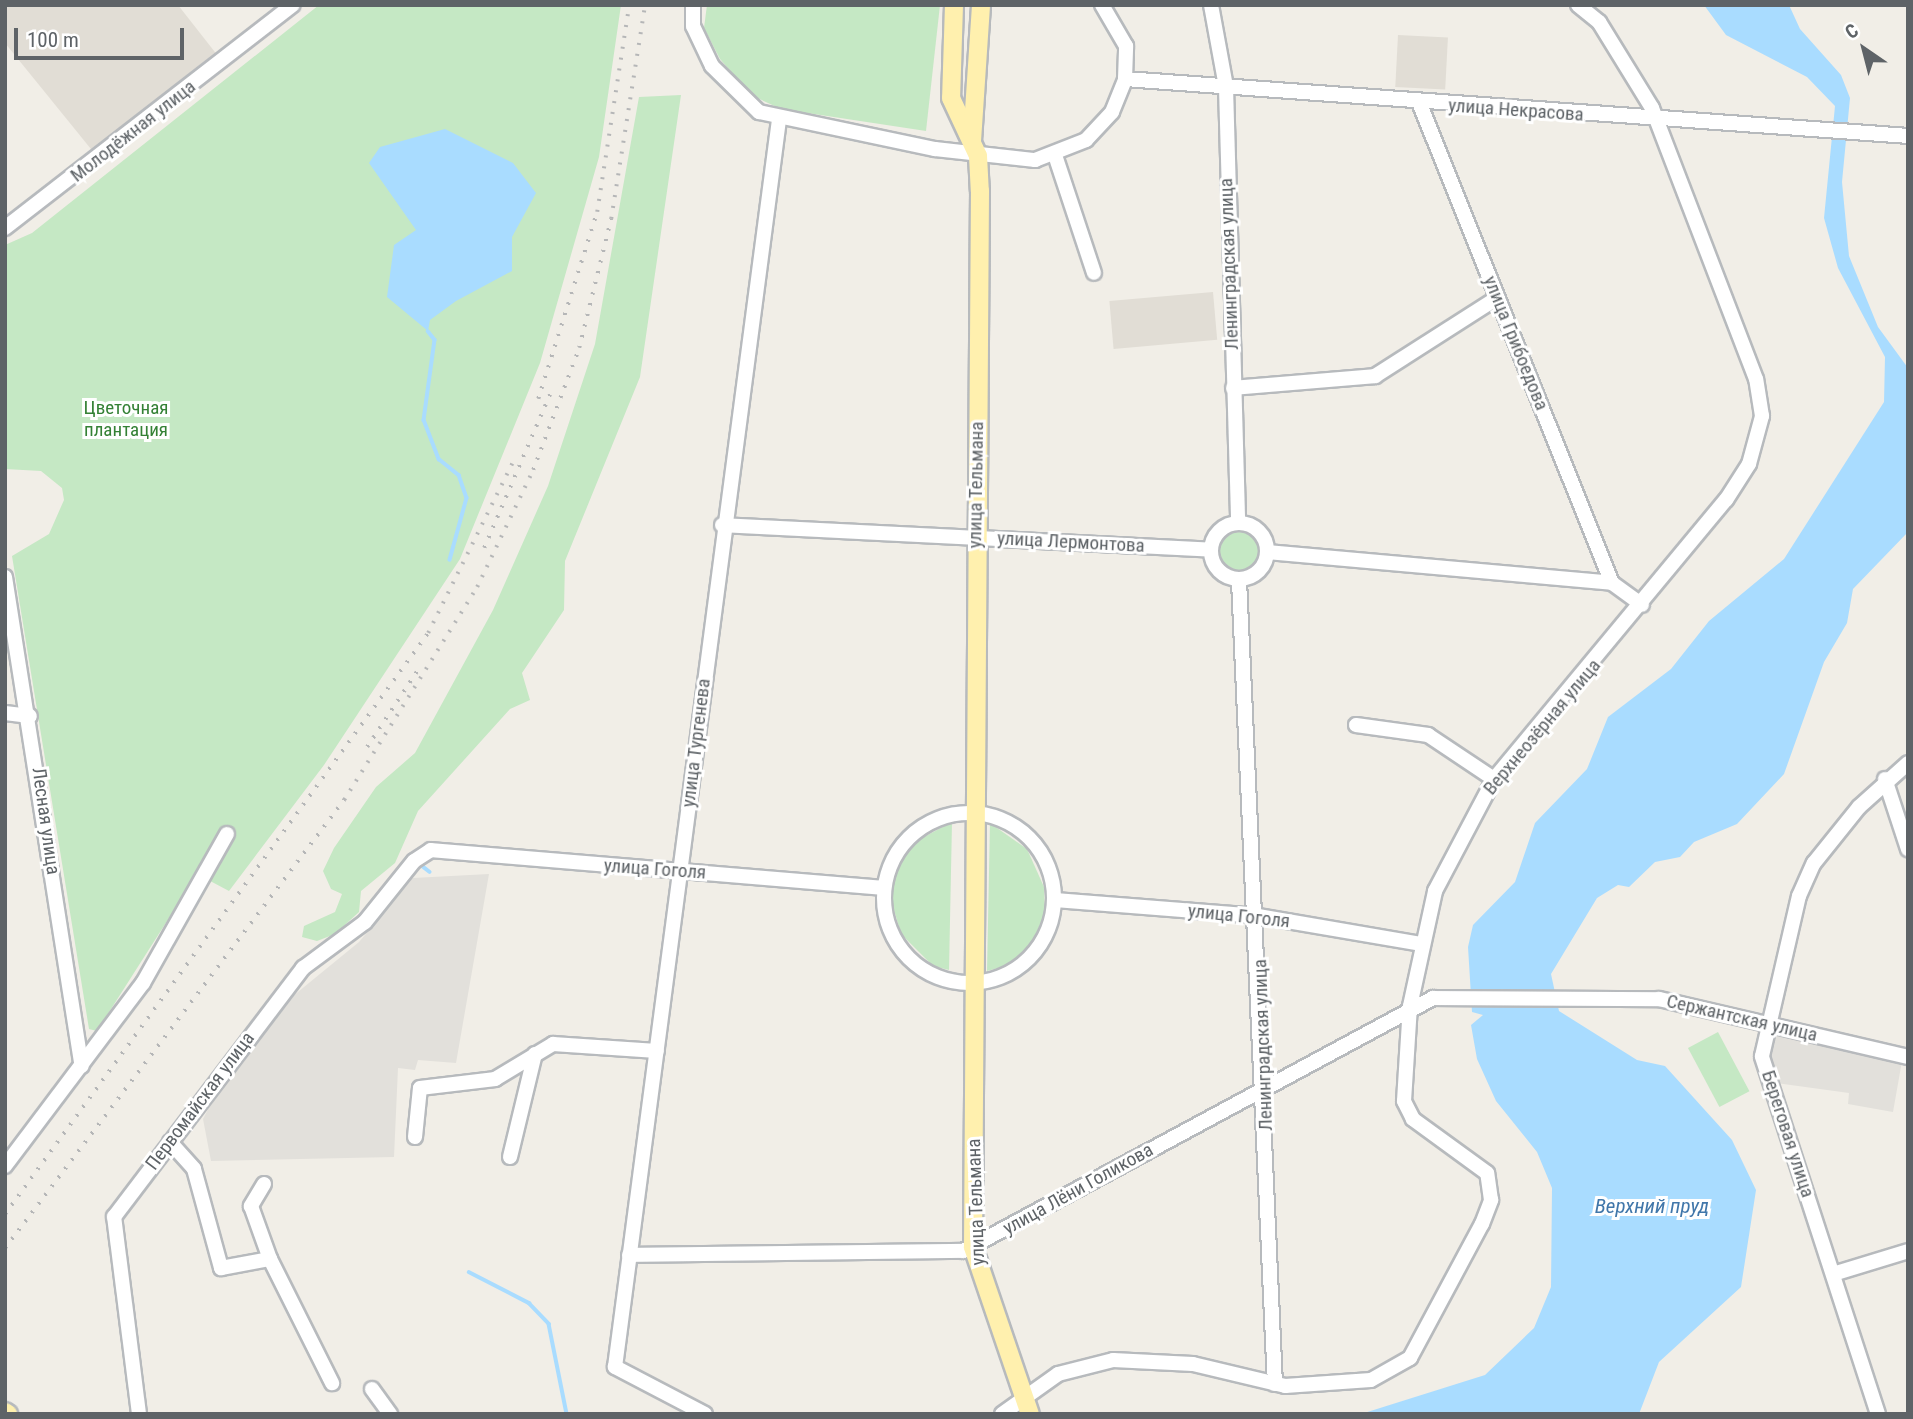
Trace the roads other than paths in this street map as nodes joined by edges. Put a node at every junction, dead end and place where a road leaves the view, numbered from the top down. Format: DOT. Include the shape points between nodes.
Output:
graph roads {
  1 [pos="293,5"];
  2 [pos="954,5"];
  3 [pos="981,5"];
  4 [pos="1102,5"];
  5 [pos="1211,5"];
  6 [pos="1578,5"];
  7 [pos="691,6"];
  8 [pos="1125,79"];
  9 [pos="1226,87"];
  10 [pos="1419,102"];
  11 [pos="779,120"];
  12 [pos="1656,120"];
  13 [pos="1908,136"];
  14 [pos="975,148"];
  15 [pos="1055,156"];
  16 [pos="5,228"];
  17 [pos="1094,273"];
  18 [pos="1497,298"];
  19 [pos="1233,388"];
  20 [pos="1238,523"];
  21 [pos="722,525"];
  22 [pos="975,536"];
  23 [pos="1210,550"];
  24 [pos="1267,552"];
  25 [pos="5,577"];
  26 [pos="1239,580"];
  27 [pos="1612,583"];
  28 [pos="1642,605"];
  29 [pos="5,713"];
  30 [pos="30,716"];
  31 [pos="1356,725"];
  32 [pos="1908,763"];
  33 [pos="1494,779"];
  34 [pos="1885,779"];
  35 [pos="973,813"];
  36 [pos="227,834"];
  37 [pos="1908,849"];
  38 [pos="430,850"];
  39 [pos="681,871"];
  40 [pos="880,888"];
  41 [pos="1055,900"];
  42 [pos="1258,916"];
  43 [pos="1421,944"];
  44 [pos="974,981"];
  45 [pos="1455,997"];
  46 [pos="1410,1006"];
  47 [pos="1769,1024"];
  48 [pos="657,1051"];
  49 [pos="535,1054"];
  50 [pos="1908,1057"];
  51 [pos="82,1066"];
  52 [pos="1264,1087"];
  53 [pos="415,1137"];
  54 [pos="170,1142"];
  55 [pos="510,1157"];
  56 [pos="5,1166"];
  57 [pos="264,1184"];
  58 [pos="973,1247"];
  59 [pos="1908,1251"];
  60 [pos="629,1255"];
  61 [pos="270,1259"];
  62 [pos="1833,1274"];
  63 [pos="332,1383"];
  64 [pos="1275,1384"];
  65 [pos="372,1389"];
  66 [pos="1023,1394"];
  67 [pos="139,1414"];
  68 [pos="390,1414"];
  69 [pos="705,1414"];
  70 [pos="1002,1414"];
  71 [pos="1030,1414"];
  72 [pos="1878,1414"];
  1 -- 16 [label="street, Молодёжная улица"];
  2 -- 14 [label="main road, улица Тельмана" via="951,98"];
  3 -- 14 [label="main road, улица Тельмана"];
  4 -- 8 [label="street" via="1126,46"];
  5 -- 9 [label="street, Ленинградская улица"];
  6 -- 12 [label="street, Верхнеозёрная улица" via="1627,63"];
  7 -- 11 [label="street" via="693,26 723,83"];
  8 -- 9 [label="street, улица Некрасова"];
  8 -- 15 [label="street" via="1098,129"];
  9 -- 10 [label="street, улица Некрасова"];
  9 -- 19 [label="street, Ленинградская улица"];
  10 -- 12 [label="street, улица Некрасова"];
  10 -- 18 [label="street, улица Грибоедова"];
  11 -- 14 [label="street"];
  11 -- 21 [label="street, улица Тургенева"];
  12 -- 13 [label="street, улица Некрасова"];
  12 -- 28 [label="street, Верхнеозёрная улица" via="1762,407 1749,464"];
  14 -- 15 [label="street"];
  14 -- 22 [label="main road, улица Тельмана"];
  15 -- 17 [label="street"];
  18 -- 19 [label="street" via="1375,376"];
  18 -- 27 [label="street, улица Грибоедова"];
  19 -- 20 [label="street, Ленинградская улица"];
  20 -- 23 [label="street" via="1215,536"];
  20 -- 24 [label="street" via="1259,532"];
  21 -- 22 [label="street, улица Лермонтова"];
  21 -- 39 [label="street, улица Тургенева"];
  22 -- 23 [label="street, улица Лермонтова"];
  22 -- 35 [label="main road, улица Тельмана"];
  23 -- 26 [label="street" via="1215,568"];
  24 -- 26 [label="street" via="1259,571"];
  24 -- 27 [label="street"];
  25 -- 30 [label="street, Лесная улица"];
  26 -- 42 [label="street, Ленинградская улица"];
  27 -- 28 [label="street"];
  28 -- 33 [label="street, Верхнеозёрная улица"];
  29 -- 30 [label="street"];
  30 -- 51 [label="street, Лесная улица"];
  31 -- 33 [label="street" via="1428,734"];
  32 -- 34 [label="street, Береговая улица"];
  33 -- 43 [label="street, Верхнеозёрная улица" via="1447,862"];
  34 -- 37 [label="street"];
  34 -- 47 [label="street, Береговая улица" via="1814,863 1799,896"];
  35 -- 40 [label="street" via="946,818 911,836"];
  35 -- 41 [label="street" via="999,817 1028,838 1049,872"];
  35 -- 44 [label="main road, улица Тельмана"];
  36 -- 51 [label="street" via="143,983"];
  38 -- 39 [label="street, улица Гоголя"];
  38 -- 54 [label="street, Первомайская улица" via="414,861 365,922 303,968"];
  39 -- 40 [label="street, улица Гоголя"];
  39 -- 48 [label="street, улица Тургенева"];
  40 -- 44 [label="street" via="885,918 909,958 945,978"];
  41 -- 42 [label="street, улица Гоголя"];
  41 -- 44 [label="street" via="1052,928 1033,957 1002,977"];
  42 -- 43 [label="street, улица Гоголя"];
  42 -- 52 [label="street, Ленинградская улица"];
  43 -- 46 [label="street, Верхнеозёрная улица"];
  44 -- 58 [label="main road, улица Тельмана"];
  45 -- 46 [label="street, улица Лёни Голикова"];
  45 -- 47 [label="street, Сержантская улица" via="1659,999"];
  46 -- 52 [label="street, улица Лёни Голикова"];
  46 -- 64 [label="street, Верхнеозёрная улица" via="1407,1111 1487,1173 1490,1200 1482,1224 1401,1368 1343,1386"];
  47 -- 50 [label="street, Сержантская улица"];
  47 -- 62 [label="street, Береговая улица" via="1762,1056"];
  48 -- 49 [label="street" via="553,1044"];
  48 -- 60 [label="street, улица Тургенева"];
  49 -- 53 [label="street" via="495,1079 420,1088"];
  49 -- 55 [label="street"];
  51 -- 56 [label="street"];
  52 -- 58 [label="street, улица Лёни Голикова"];
  52 -- 64 [label="street, Ленинградская улица"];
  54 -- 61 [label="street" via="194,1169 221,1268"];
  54 -- 67 [label="street, Первомайская улица" via="121,1205 112,1230"];
  57 -- 61 [label="street" via="251,1206"];
  58 -- 60 [label="street, улица Лёни Голикова"];
  58 -- 66 [label="main road, улица Тельмана"];
  59 -- 62 [label="street"];
  60 -- 69 [label="street, улица Тургенева" via="615,1367"];
  61 -- 63 [label="street"];
  62 -- 72 [label="street, Береговая улица"];
  64 -- 66 [label="street, Верхнеозёрная улица" via="1193,1364 1113,1360 1058,1374"];
  65 -- 68 [label="street"];
  66 -- 70 [label="street, Верхнеозёрная улица"];
  66 -- 71 [label="main road, улица Тельмана"];
}
